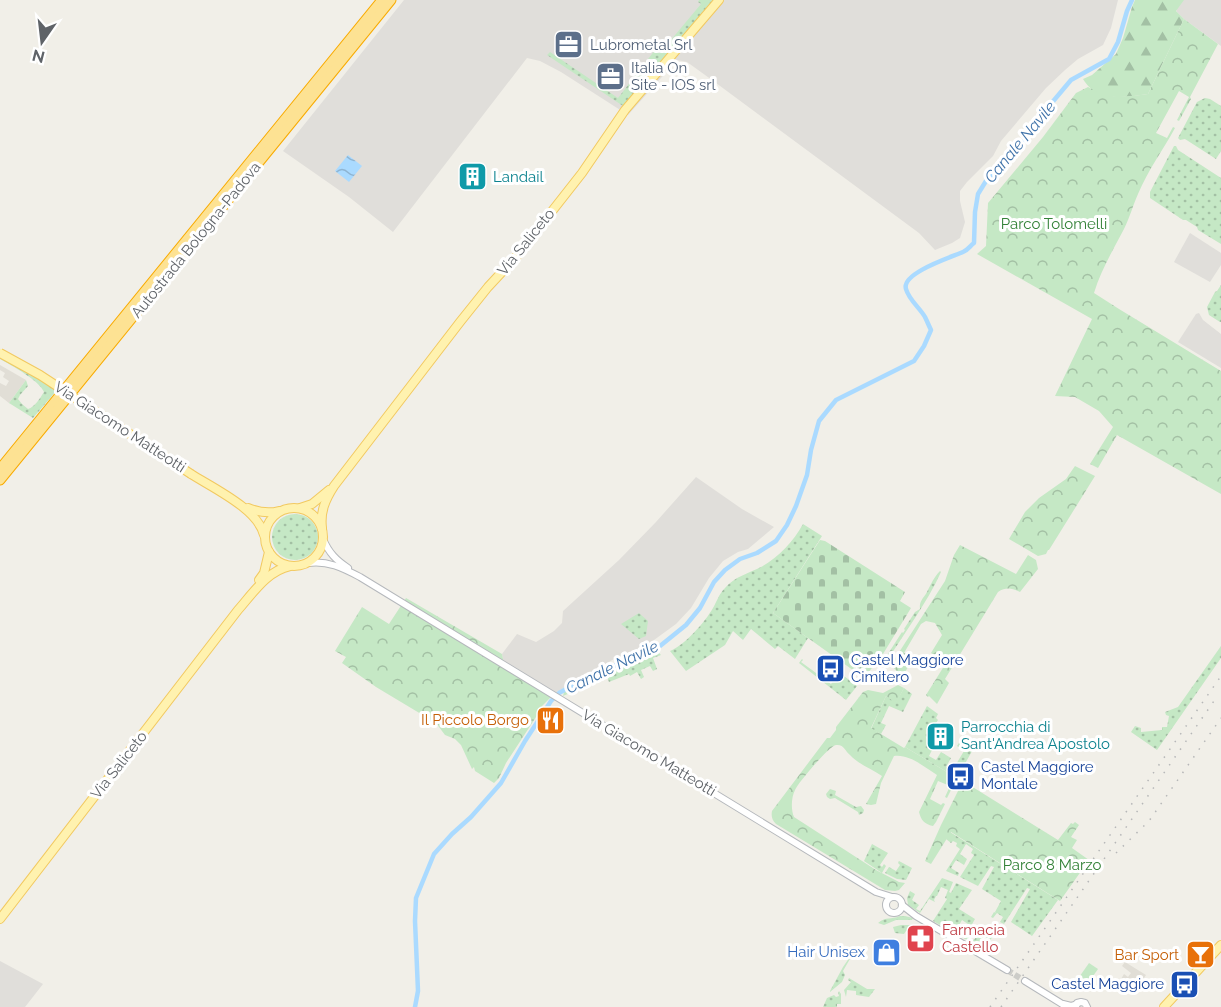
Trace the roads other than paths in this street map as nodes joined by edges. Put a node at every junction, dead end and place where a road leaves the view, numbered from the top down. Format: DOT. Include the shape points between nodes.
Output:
graph roads {
  1 [pos="382,0"];
  2 [pos="391,0"];
  3 [pos="719,0"];
  4 [pos="0,353"];
  5 [pos="0,469"];
  6 [pos="0,480"];
  7 [pos="334,486"];
  8 [pos="239,504"];
  9 [pos="299,509"];
  10 [pos="282,511"];
  11 [pos="322,528"];
  12 [pos="265,538"];
  13 [pos="323,539"];
  14 [pos="269,552"];
  15 [pos="308,563"];
  16 [pos="290,566"];
  17 [pos="360,577"];
  18 [pos="238,610"];
  19 [pos="876,892"];
  20 [pos="892,897"];
  21 [pos="886,904"];
  22 [pos="902,905"];
  23 [pos="898,912"];
  24 [pos="916,916"];
  25 [pos="0,919"];
  26 [pos="1221,945"];
  27 [pos="1007,970"];
  28 [pos="1025,981"];
  29 [pos="1058,1002"];
  30 [pos="1076,1006"];
  31 [pos="1067,1007"];
  32 [pos="1087,1007"];
  33 [pos="1164,1007"];
  1 -- 5 [label="highway, Autostrada Bologna-Padova"];
  2 -- 6 [label="highway, Autostrada Bologna-Padova"];
  3 -- 7 [label="main road, Via Saliceto" via="625,110 582,173 474,304"];
  4 -- 8 [label="main road, Via Giacomo Matteotti, bridge"];
  7 -- 9 [label="main road, Via Saliceto"];
  7 -- 11 [label="main road, Via Saliceto" via="323,507"];
  8 -- 10 [label="main road, Via Giacomo Matteotti" via="262,512"];
  8 -- 12 [label="main road, Via Giacomo Matteotti" via="263,527"];
  9 -- 10 [label="main road, Via Saliceto"];
  9 -- 11 [label="main road" via="313,515"];
  10 -- 12 [label="main road" via="270,522"];
  11 -- 13 [label="main road, Via Saliceto"];
  12 -- 14 [label="main road"];
  13 -- 15 [label="main road" via="320,551"];
  13 -- 17 [label="street, Via Giacomo Matteotti" via="333,556"];
  14 -- 16 [label="main road"];
  14 -- 18 [label="main road, Via Saliceto" via="264,573"];
  15 -- 16 [label="main road, Via Saliceto"];
  15 -- 17 [label="street, Via Giacomo Matteotti" via="331,564"];
  16 -- 18 [label="main road, Via Saliceto" via="271,574"];
  17 -- 19 [label="street, Via Giacomo Matteotti"];
  18 -- 25 [label="main road, Via Saliceto"];
  19 -- 20 [label="street, Via Giacomo Matteotti"];
  19 -- 21 [label="street, Via Giacomo Matteotti"];
  20 -- 21 [label="street"];
  20 -- 22 [label="street"];
  21 -- 23 [label="street" via="888,912"];
  22 -- 23 [label="street"];
  22 -- 24 [label="street"];
  23 -- 24 [label="street"];
  24 -- 27 [label="street"];
  26 -- 33 [label="main road"];
  28 -- 29 [label="street"];
  29 -- 30 [label="street"];
  29 -- 31 [label="street"];
  30 -- 32 [label="street" via="1083,1002"];
}
